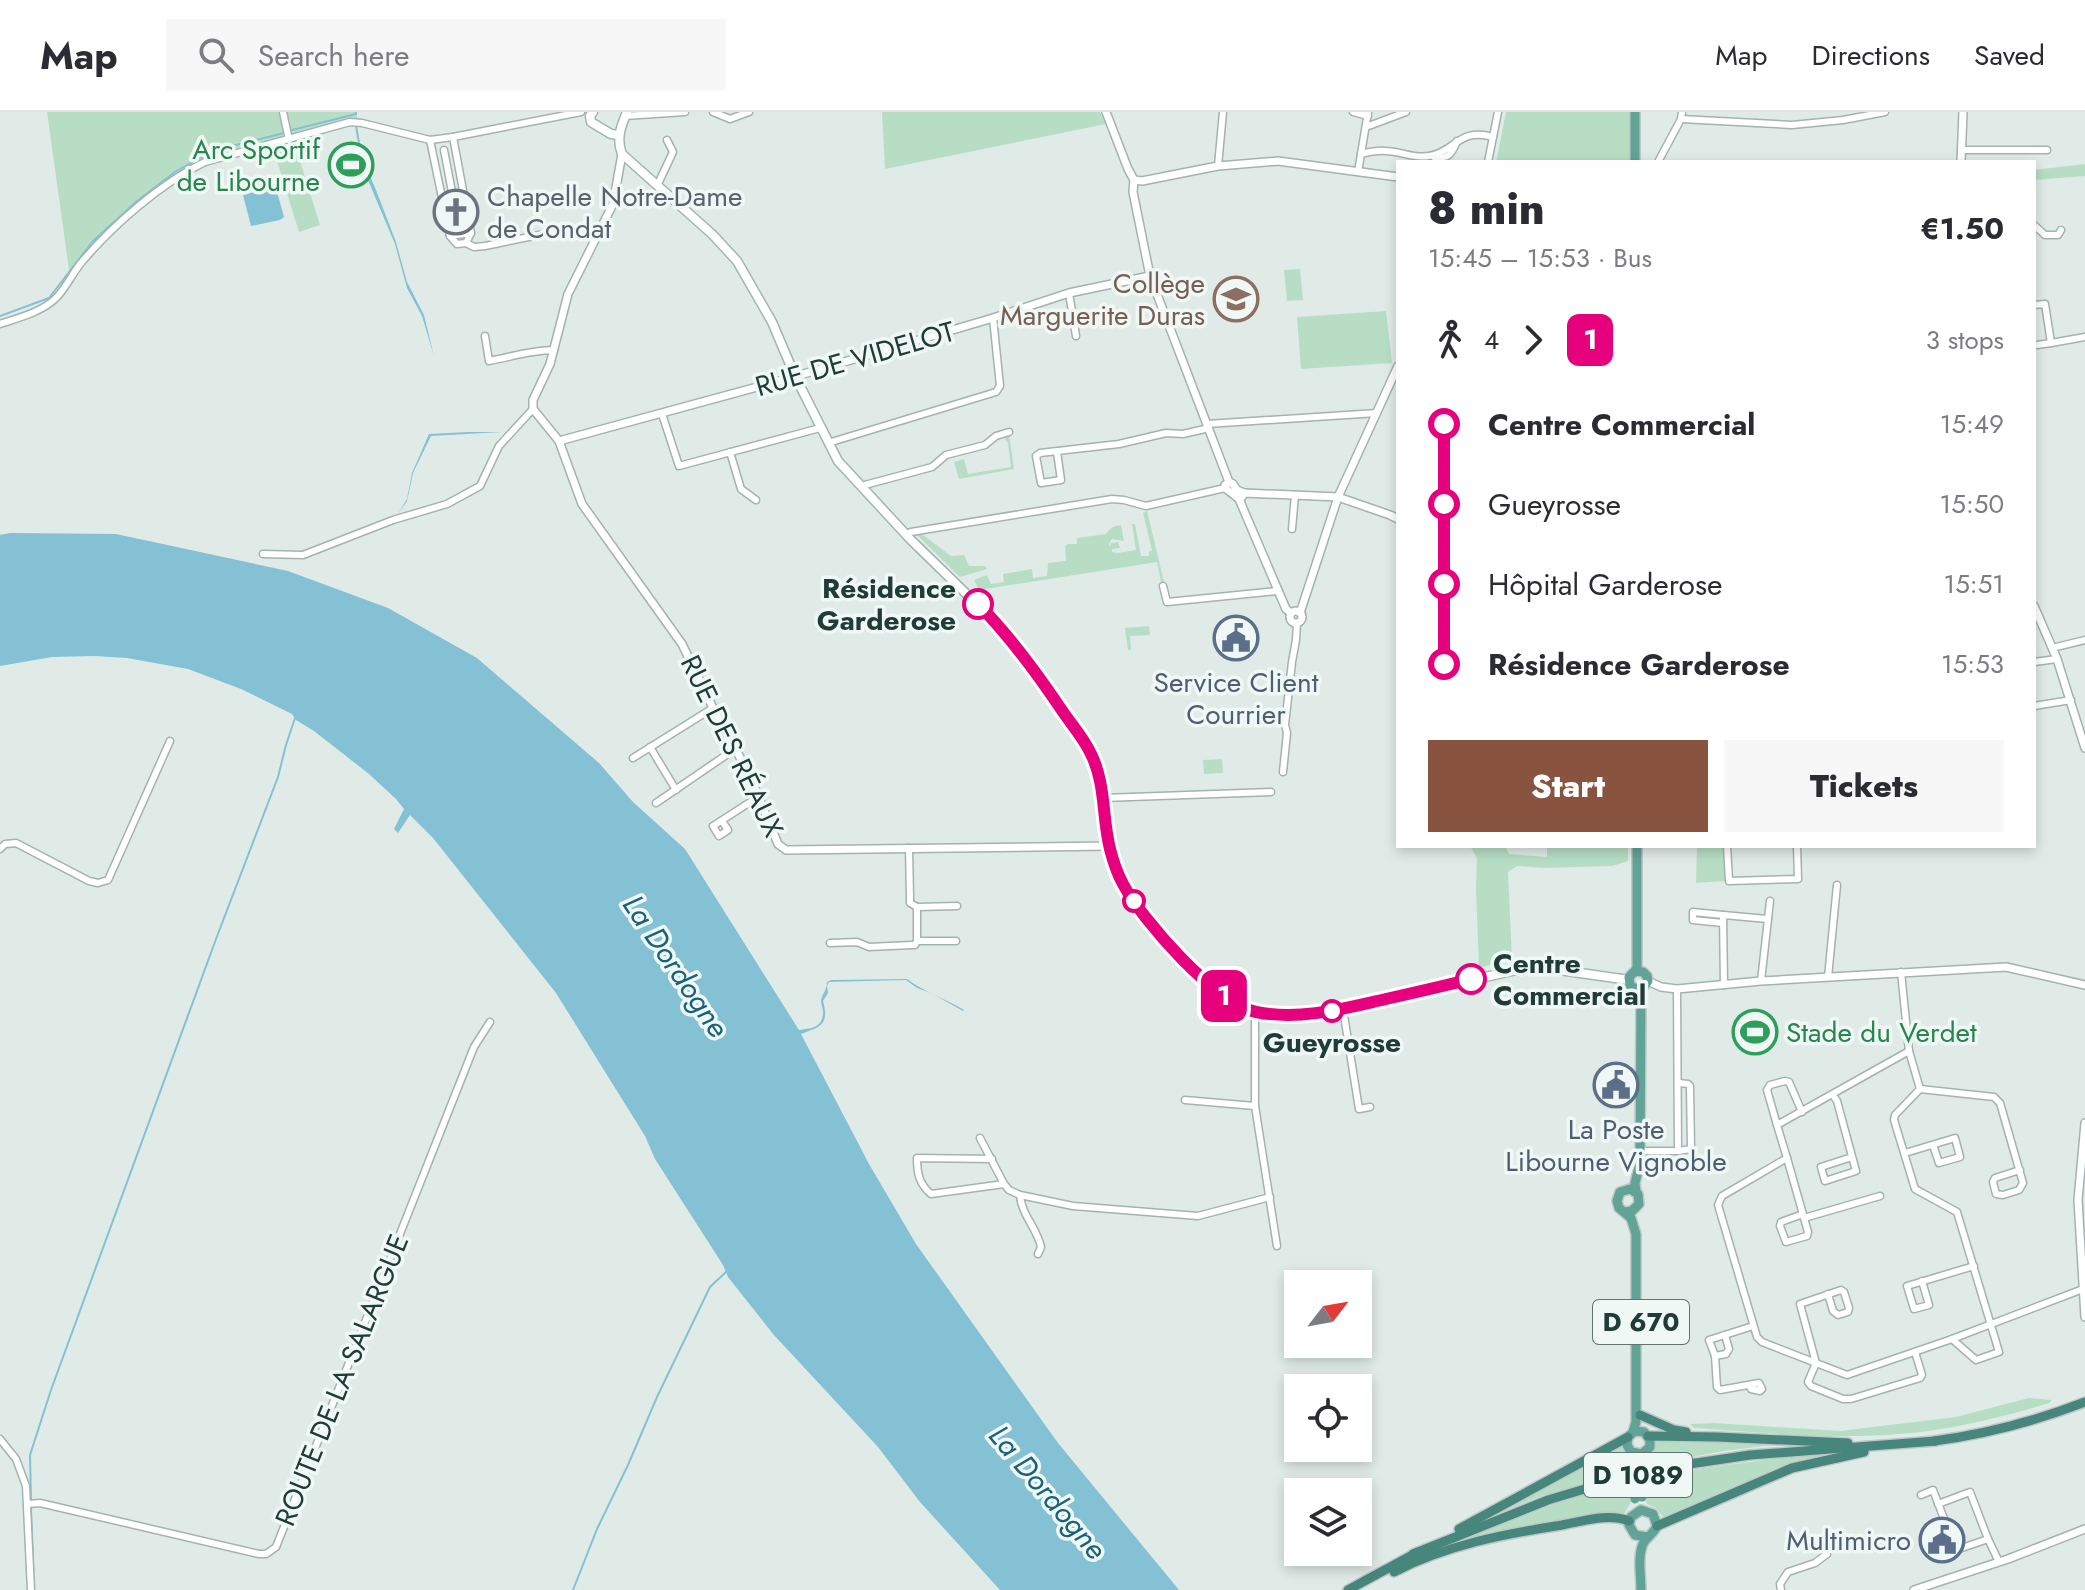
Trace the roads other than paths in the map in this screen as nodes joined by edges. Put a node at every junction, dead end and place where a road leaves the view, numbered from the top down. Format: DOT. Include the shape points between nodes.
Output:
graph roads {
  1 [pos="283,112"];
  2 [pos="581,112"];
  3 [pos="685,112"];
  4 [pos="713,112"];
  5 [pos="749,112"];
  6 [pos="1106,112"];
  7 [pos="1223,112"];
  8 [pos="1353,112"];
  9 [pos="1406,112"];
  10 [pos="1498,112"];
  11 [pos="1635,112"];
  12 [pos="1885,112"];
  13 [pos="1963,112"];
  14 [pos="569,114"];
  15 [pos="626,114"];
  16 [pos="1368,114"];
  17 [pos="1681,115"];
  18 [pos="592,117"];
  19 [pos="1366,127"];
  20 [pos="619,135"];
  21 [pos="453,137"];
  22 [pos="1493,137"];
  23 [pos="289,140"];
  24 [pos="430,140"];
  25 [pos="667,140"];
  26 [pos="455,148"];
  27 [pos="444,150"];
  28 [pos="1961,150"];
  29 [pos="2047,150"];
  30 [pos="434,153"];
  31 [pos="622,154"];
  32 [pos="1361,154"];
  33 [pos="1488,160"];
  34 [pos="1635,160"];
  35 [pos="1659,160"];
  36 [pos="1961,160"];
  37 [pos="1218,166"];
  38 [pos="1358,172"];
  39 [pos="1396,177"];
  40 [pos="1134,180"];
  41 [pos="657,186"];
  42 [pos="463,191"];
  43 [pos="452,192"];
  44 [pos="442,194"];
  45 [pos="2036,227"];
  46 [pos="2061,230"];
  47 [pos="558,231"];
  48 [pos="471,233"];
  49 [pos="450,236"];
  50 [pos="466,243"];
  51 [pos="1150,276"];
  52 [pos="1069,293"];
  53 [pos="2036,305"];
  54 [pos="993,318"];
  55 [pos="0,324"];
  56 [pos="485,336"];
  57 [pos="1076,336"];
  58 [pos="2085,337"];
  59 [pos="2051,343"];
  60 [pos="2037,345"];
  61 [pos="554,350"];
  62 [pos="1396,370"];
  63 [pos="795,376"];
  64 [pos="533,409"];
  65 [pos="1377,413"];
  66 [pos="662,414"];
  67 [pos="1208,426"];
  68 [pos="820,428"];
  69 [pos="1005,436"];
  70 [pos="559,441"];
  71 [pos="828,443"];
  72 [pos="730,452"];
  73 [pos="1057,452"];
  74 [pos="1227,485"];
  75 [pos="861,486"];
  76 [pos="1295,495"];
  77 [pos="1241,496"];
  78 [pos="1338,497"];
  79 [pos="756,500"];
  80 [pos="1396,518"];
  81 [pos="1292,529"];
  82 [pos="905,534"];
  83 [pos="263,554"];
  84 [pos="1163,586"];
  85 [pos="1278,591"];
  86 [pos="2036,611"];
  87 [pos="1291,613"];
  88 [pos="1300,613"];
  89 [pos="1297,623"];
  90 [pos="2085,640"];
  91 [pos="2052,648"];
  92 [pos="2057,659"];
  93 [pos="2036,662"];
  94 [pos="2071,700"];
  95 [pos="2036,706"];
  96 [pos="713,708"];
  97 [pos="170,741"];
  98 [pos="650,747"];
  99 [pos="2085,748"];
  100 [pos="735,749"];
  101 [pos="633,758"];
  102 [pos="1283,772"];
  103 [pos="676,790"];
  104 [pos="1271,792"];
  105 [pos="758,797"];
  106 [pos="1103,798"];
  107 [pos="656,803"];
  108 [pos="722,821"];
  109 [pos="1109,846"];
  110 [pos="909,848"];
  111 [pos="1637,848"];
  112 [pos="1727,848"];
  113 [pos="1797,848"];
  114 [pos="0,849"];
  115 [pos="1837,885"];
  116 [pos="1770,901"];
  117 [pos="957,906"];
  118 [pos="917,907"];
  119 [pos="1768,919"];
  120 [pos="917,941"];
  121 [pos="956,941"];
  122 [pos="830,943"];
  123 [pos="1901,972"];
  124 [pos="1828,977"];
  125 [pos="1761,981"];
  126 [pos="1638,984"];
  127 [pos="1724,985"];
  128 [pos="2085,985"];
  129 [pos="1677,989"];
  130 [pos="1343,1009"];
  131 [pos="1255,1012"];
  132 [pos="490,1022"];
  133 [pos="1909,1051"];
  134 [pos="1679,1083"];
  135 [pos="1920,1089"];
  136 [pos="1833,1095"];
  137 [pos="1185,1100"];
  138 [pos="1255,1106"];
  139 [pos="1370,1107"];
  140 [pos="1802,1112"];
  141 [pos="2085,1123"];
  142 [pos="1777,1125"];
  143 [pos="980,1138"];
  144 [pos="1933,1145"];
  145 [pos="1641,1151"];
  146 [pos="1678,1151"];
  147 [pos="1905,1153"];
  148 [pos="1852,1157"];
  149 [pos="1787,1158"];
  150 [pos="992,1159"];
  151 [pos="2020,1170"];
  152 [pos="1004,1184"];
  153 [pos="1631,1191"];
  154 [pos="1020,1195"];
  155 [pos="1880,1196"];
  156 [pos="1270,1197"];
  157 [pos="1630,1211"];
  158 [pos="1803,1216"];
  159 [pos="1277,1246"];
  160 [pos="1038,1254"];
  161 [pos="1974,1266"];
  162 [pos="1922,1281"];
  163 [pos="2083,1289"];
  164 [pos="1828,1294"];
  165 [pos="2085,1317"];
  166 [pos="1991,1323"];
  167 [pos="1753,1326"];
  168 [pos="1725,1335"];
  169 [pos="1952,1339"];
  170 [pos="1915,1352"];
  171 [pos="1715,1356"];
  172 [pos="1816,1363"];
  173 [pos="1750,1386"];
  174 [pos="2085,1402"];
  175 [pos="1640,1415"];
  176 [pos="1631,1435"];
  177 [pos="1647,1435"];
  178 [pos="1717,1437"];
  179 [pos="0,1439"];
  180 [pos="1936,1441"];
  181 [pos="1875,1446"];
  182 [pos="1638,1459"];
  183 [pos="1921,1495"];
  184 [pos="1638,1498"];
  185 [pos="28,1504"];
  186 [pos="1938,1504"];
  187 [pos="1645,1510"];
  188 [pos="1631,1517"];
  189 [pos="1657,1526"];
  190 [pos="2085,1529"];
  191 [pos="1635,1535"];
  192 [pos="1647,1537"];
  193 [pos="1988,1539"];
  194 [pos="1413,1554"];
  195 [pos="1827,1554"];
  196 [pos="1999,1562"];
  197 [pos="31,1590"];
  198 [pos="1348,1590"];
  199 [pos="1358,1590"];
  200 [pos="1638,1590"];
  201 [pos="1781,1590"];
  202 [pos="1914,1590"];
  1 -- 23 [label="street"];
  2 -- 14 [label="street"];
  3 -- 15 [label="street"];
  4 -- 5 [label="street" via="730,119"];
  6 -- 40 [label="street"];
  7 -- 37 [label="street"];
  8 -- 16 [label="street"];
  9 -- 19 [label="street"];
  10 -- 22 [label="street"];
  11 -- 34 [label="main road"];
  12 -- 17 [label="street" via="1792,125"];
  13 -- 28 [label="street"];
  14 -- 18 [label="street"];
  14 -- 21 [label="street"];
  15 -- 20 [label="main road"];
  16 -- 19 [label="street"];
  17 -- 35 [label="street"];
  18 -- 20 [label="main road"];
  19 -- 32 [label="street"];
  20 -- 31 [label="main road"];
  21 -- 24 [label="street"];
  21 -- 26 [label="street"];
  22 -- 32 [label="street" via="1474,135 1432,156 1384,150"];
  22 -- 33 [label="street"];
  23 -- 24 [label="street" via="350,122"];
  23 -- 55 [label="street" via="185,172 118,225 56,298"];
  24 -- 30 [label="street"];
  25 -- 41 [label="street" via="673,152"];
  26 -- 27 [label="street"];
  26 -- 42 [label="street"];
  27 -- 30 [label="street"];
  27 -- 43 [label="street"];
  28 -- 29 [label="street"];
  28 -- 36 [label="street"];
  30 -- 44 [label="street"];
  31 -- 41 [label="main road"];
  31 -- 61 [label="street" via="613,204 568,294"];
  32 -- 38 [label="street"];
  37 -- 38 [label="street" via="1278,161"];
  37 -- 40 [label="street"];
  38 -- 39 [label="street"];
  40 -- 51 [label="street"];
  41 -- 63 [label="main road" via="737,261"];
  42 -- 43 [label="street"];
  42 -- 48 [label="street"];
  43 -- 44 [label="street"];
  44 -- 49 [label="street"];
  45 -- 46 [label="street" via="2045,235"];
  47 -- 50 [label="street" via="485,246"];
  48 -- 49 [label="street"];
  48 -- 50 [label="street"];
  49 -- 50 [label="street" via="457,244"];
  51 -- 52 [label="street, RUE DE VIDELOT"];
  51 -- 67 [label="street"];
  52 -- 54 [label="street, RUE DE VIDELOT"];
  52 -- 57 [label="street"];
  53 -- 59 [label="street" via="2045,304"];
  54 -- 63 [label="street, RUE DE VIDELOT"];
  54 -- 71 [label="street" via="1000,386 996,392"];
  56 -- 61 [label="street" via="489,361"];
  58 -- 59 [label="street"];
  59 -- 60 [label="street"];
  61 -- 64 [label="street"];
  62 -- 65 [label="street"];
  63 -- 66 [label="street, RUE DE VIDELOT"];
  63 -- 68 [label="main road"];
  64 -- 70 [label="street, RUE DES RÉAUX"];
  64 -- 83 [label="street" via="499,446 480,486 447,504 303,555"];
  65 -- 67 [label="street"];
  65 -- 78 [label="street"];
  66 -- 70 [label="street, RUE DE VIDELOT"];
  66 -- 72 [label="street" via="679,466"];
  67 -- 73 [label="street"];
  67 -- 74 [label="street"];
  68 -- 71 [label="main road"];
  68 -- 72 [label="street"];
  69 -- 75 [label="street" via="946,455 932,467"];
  70 -- 96 [label="street, RUE DES RÉAUX" via="582,504 682,644"];
  71 -- 75 [label="main road"];
  72 -- 79 [label="street" via="741,489"];
  73 -- 73 [label="street" via="1036,456 1041,483 1061,480"];
  74 -- 77 [label="street"];
  74 -- 82 [label="street" via="1146,506 1112,499"];
  75 -- 82 [label="main road"];
  76 -- 77 [label="street"];
  76 -- 78 [label="street"];
  76 -- 81 [label="street"];
  77 -- 85 [label="street"];
  78 -- 80 [label="street"];
  78 -- 88 [label="street"];
  82 -- 106 [label="main road" via="986,613 1041,680 1092,755"];
  84 -- 85 [label="street" via="1167,602"];
  85 -- 87 [label="street"];
  86 -- 91 [label="street"];
  87 -- 88 [label="street"];
  87 -- 89 [label="street"];
  88 -- 89 [label="street"];
  89 -- 102 [label="street"];
  90 -- 91 [label="street"];
  91 -- 92 [label="street"];
  92 -- 93 [label="street"];
  92 -- 94 [label="street"];
  94 -- 95 [label="street"];
  94 -- 99 [label="street"];
  96 -- 98 [label="street"];
  96 -- 100 [label="street, RUE DES RÉAUX"];
  97 -- 114 [label="street" via="108,880 89,881 16,843"];
  98 -- 101 [label="street"];
  98 -- 103 [label="street"];
  100 -- 103 [label="street"];
  100 -- 105 [label="street, RUE DES RÉAUX"];
  103 -- 107 [label="street"];
  104 -- 106 [label="street"];
  105 -- 108 [label="street"];
  105 -- 110 [label="street, RUE DES RÉAUX" via="778,844 786,850"];
  106 -- 109 [label="main road"];
  109 -- 110 [label="street, RUE DES RÉAUX"];
  109 -- 131 [label="main road" via="1124,886 1164,938 1213,988"];
  110 -- 118 [label="street" via="910,903"];
  111 -- 126 [label="main road" via="1637,971 1645,973"];
  112 -- 113 [label="street" via="1729,881 1798,879"];
  115 -- 124 [label="street"];
  116 -- 119 [label="street"];
  117 -- 118 [label="street"];
  118 -- 120 [label="street"];
  119 -- 125 [label="street"];
  119 -- 127 [label="street" via="1723,919"];
  120 -- 121 [label="street"];
  120 -- 122 [label="street" via="869,947"];
  123 -- 124 [label="street"];
  123 -- 128 [label="street" via="2006,967"];
  123 -- 133 [label="street"];
  124 -- 125 [label="street"];
  125 -- 127 [label="street"];
  126 -- 129 [label="street"];
  126 -- 130 [label="main road" via="1545,968 1521,969"];
  126 -- 145 [label="main road"];
  126 -- 153 [label="main road"];
  127 -- 129 [label="street"];
  129 -- 134 [label="street"];
  130 -- 131 [label="main road" via="1303,1015"];
  130 -- 139 [label="street" via="1359,1109"];
  131 -- 138 [label="street"];
  132 -- 185 [label="street, ROUTE DE LA SALARGUE" via="474,1047 276,1547 259,1554"];
  133 -- 135 [label="street"];
  133 -- 136 [label="street"];
  134 -- 146 [label="street"];
  134 -- 146 [label="street" via="1690,1086 1691,1149"];
  135 -- 147 [label="street" via="1895,1115"];
  135 -- 151 [label="street" via="1998,1099"];
  136 -- 140 [label="street"];
  136 -- 148 [label="street"];
  137 -- 138 [label="street"];
  138 -- 156 [label="street"];
  140 -- 142 [label="street"];
  140 -- 142 [label="street" via="1789,1082 1770,1085"];
  141 -- 163 [label="street" via="2078,1200"];
  142 -- 149 [label="street"];
  143 -- 150 [label="street"];
  144 -- 144 [label="street" via="1939,1163 1960,1157 1955,1138"];
  144 -- 147 [label="street"];
  145 -- 146 [label="street"];
  145 -- 153 [label="main road"];
  147 -- 161 [label="street" via="1915,1189 1957,1212"];
  148 -- 148 [label="street" via="1821,1167 1825,1181 1856,1171"];
  149 -- 158 [label="street"];
  149 -- 167 [label="street" via="1722,1196 1718,1205"];
  150 -- 152 [label="street"];
  150 -- 152 [label="street" via="917,1158 917,1173 931,1194"];
  151 -- 151 [label="street" via="1995,1178 1996,1194 2019,1190"];
  152 -- 154 [label="street"];
  153 -- 157 [label="main road" via="1640,1201"];
  153 -- 157 [label="main road" via="1620,1192 1617,1201 1619,1208"];
  154 -- 156 [label="street" via="1073,1206 1198,1216"];
  154 -- 160 [label="street" via="1040,1240"];
  155 -- 158 [label="street"];
  156 -- 159 [label="street"];
  157 -- 175 [label="main road, D 670" via="1641,1231"];
  157 -- 176 [label="main road, D 670" via="1636,1234 1636,1422"];
  158 -- 158 [label="street" via="1808,1235 1786,1242 1781,1222"];
  161 -- 162 [label="street"];
  161 -- 166 [label="street"];
  162 -- 162 [label="street" via="1907,1286 1914,1309 1929,1305"];
  163 -- 165 [label="street"];
  163 -- 166 [label="street"];
  164 -- 172 [label="street" via="1800,1304"];
  166 -- 169 [label="street"];
  166 -- 169 [label="street" via="1999,1352 1976,1360"];
  167 -- 168 [label="street"];
  167 -- 172 [label="street" via="1762,1342"];
  168 -- 171 [label="street" via="1729,1349"];
  168 -- 171 [label="street" via="1709,1340"];
  169 -- 170 [label="street"];
  170 -- 172 [label="street" via="1847,1375"];
  170 -- 172 [label="street" via="1920,1378 1851,1399 1811,1386"];
  171 -- 173 [label="street" via="1720,1390"];
  174 -- 180 [label="highway, D 1089" via="2007,1428"];
  175 -- 177 [label="main road, D 670"];
  175 -- 178 [label="highway" via="1674,1430"];
  176 -- 177 [label="main road"];
  176 -- 182 [label="main road" via="1627,1445"];
  176 -- 194 [label="highway"];
  177 -- 178 [label="highway"];
  177 -- 182 [label="main road" via="1650,1447"];
  178 -- 181 [label="highway"];
  179 -- 185 [label="street" via="16,1459"];
  180 -- 181 [label="highway, D 1089"];
  180 -- 189 [label="highway" via="1792,1468"];
  181 -- 194 [label="highway, D 1089" via="1676,1466 1548,1500"];
  182 -- 184 [label="main road, bridge"];
  183 -- 186 [label="street" via="1933,1490"];
  184 -- 187 [label="main road"];
  184 -- 188 [label="main road"];
  185 -- 197 [label="street"];
  186 -- 193 [label="street" via="1956,1550"];
  186 -- 193 [label="street" via="1970,1492"];
  187 -- 188 [label="main road"];
  187 -- 189 [label="main road"];
  188 -- 191 [label="main road"];
  188 -- 199 [label="highway" via="1503,1534 1439,1553"];
  189 -- 192 [label="main road"];
  190 -- 196 [label="street"];
  191 -- 192 [label="main road"];
  191 -- 200 [label="main road"];
  192 -- 200 [label="main road"];
  193 -- 196 [label="street"];
  194 -- 198 [label="highway, D 1089"];
  195 -- 201 [label="street" via="1788,1572"];
  196 -- 202 [label="street"];
}
